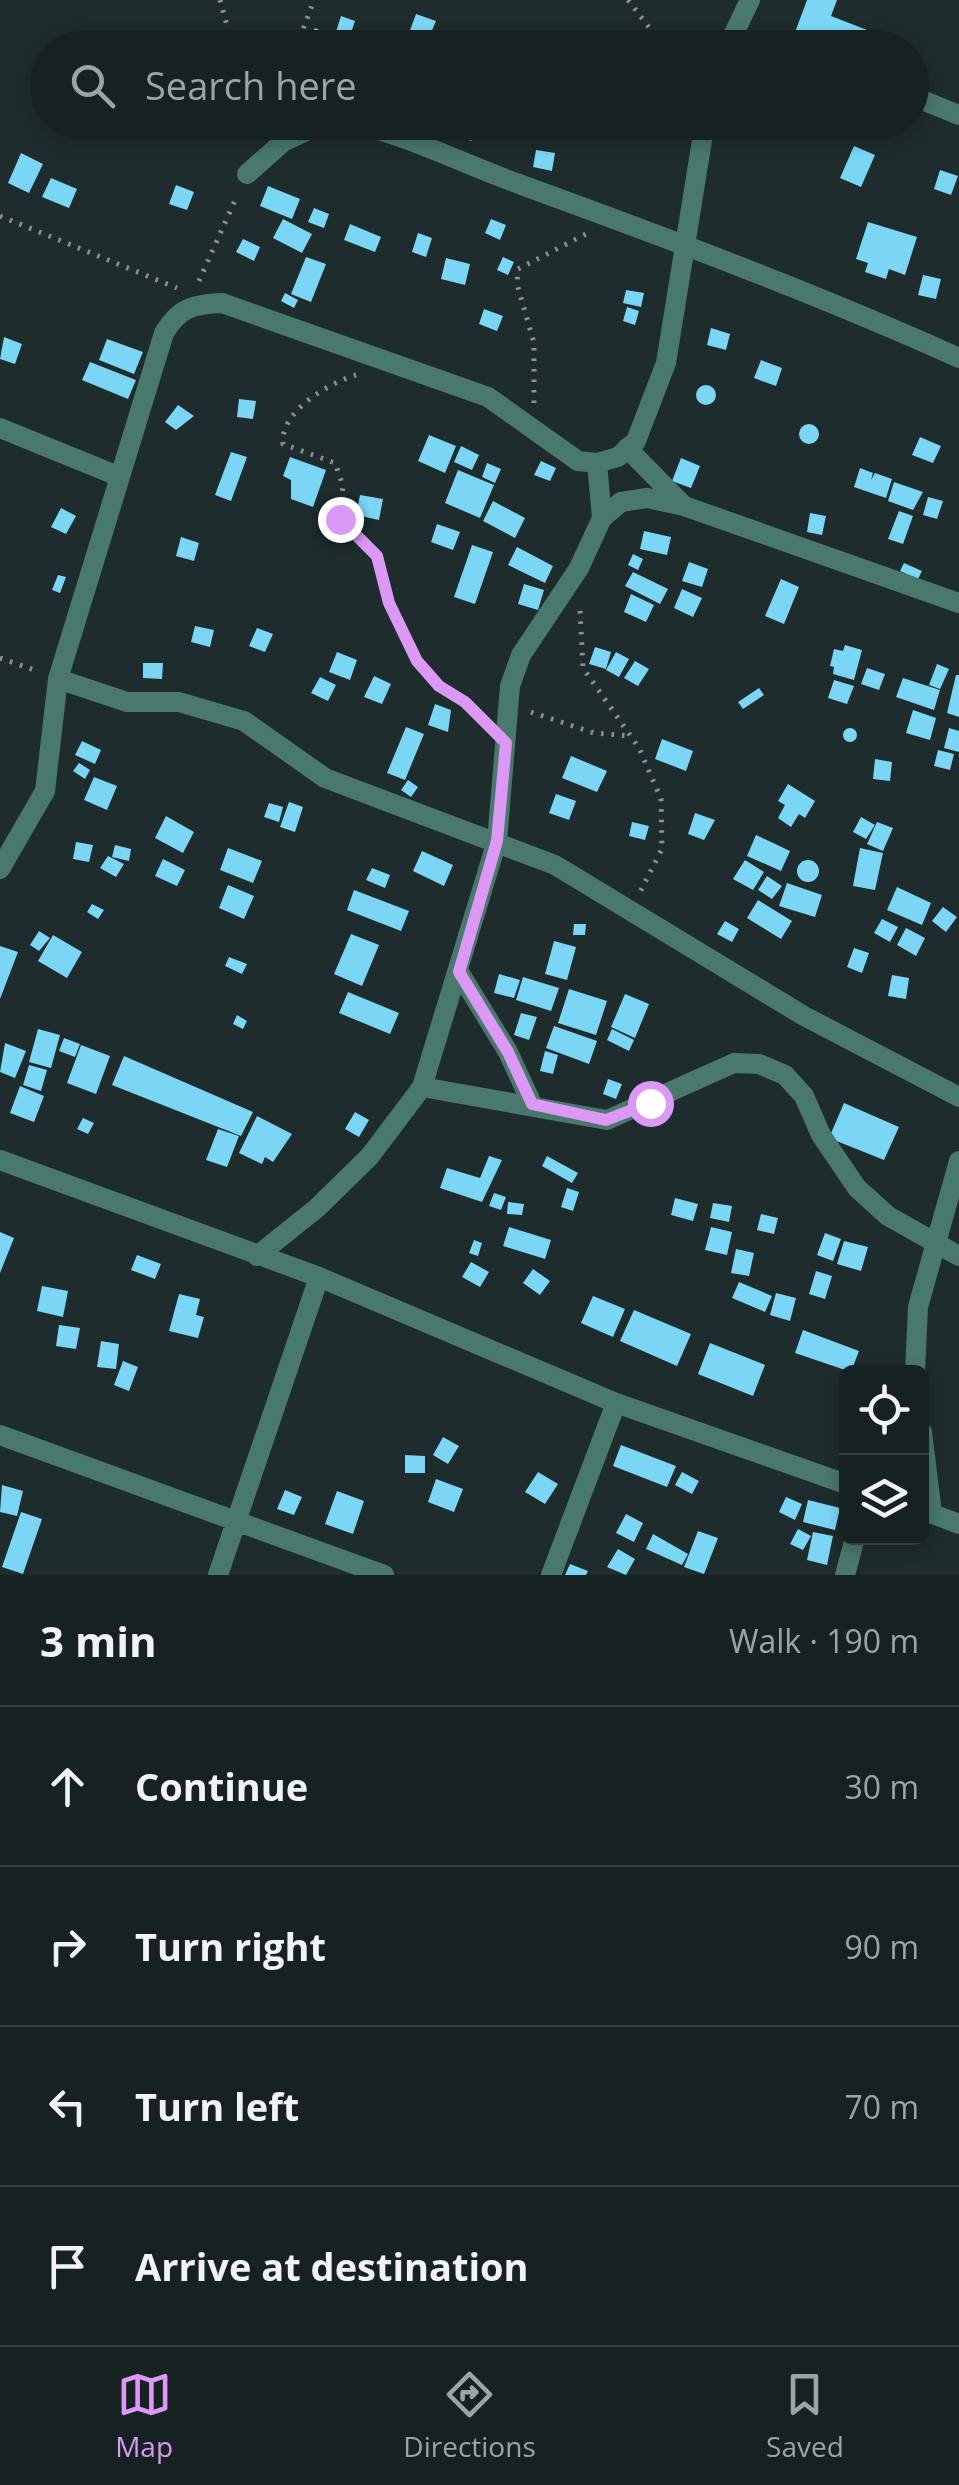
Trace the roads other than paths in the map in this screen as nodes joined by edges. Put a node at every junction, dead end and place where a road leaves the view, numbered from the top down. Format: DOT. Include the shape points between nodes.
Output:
graph roads {
  1 [pos="750,0"];
  2 [pos="735,30"];
  3 [pos="929,103"];
  4 [pos="959,115"];
  5 [pos="286,140"];
  6 [pos="413,140"];
  7 [pos="703,140"];
  8 [pos="247,174"];
  9 [pos="688,245"];
  10 [pos="959,358"];
  11 [pos="0,428"];
  12 [pos="627,448"];
  13 [pos="597,462"];
  14 [pos="118,476"];
  15 [pos="684,506"];
  16 [pos="602,518"];
  17 [pos="959,603"];
  18 [pos="58,679"];
  19 [pos="497,841"];
  20 [pos="0,869"];
  21 [pos="459,972"];
  22 [pos="422,1087"];
  23 [pos="959,1096"];
  24 [pos="532,1104"];
  25 [pos="0,1160"];
  26 [pos="959,1161"];
  27 [pos="933,1244"];
  28 [pos="257,1256"];
  29 [pos="959,1256"];
  30 [pos="318,1277"];
  31 [pos="915,1365"];
  32 [pos="616,1404"];
  33 [pos="0,1435"];
  34 [pos="839,1482"];
  35 [pos="929,1513"];
  36 [pos="236,1520"];
  37 [pos="959,1524"];
  38 [pos="853,1545"];
  39 [pos="218,1575"];
  40 [pos="384,1575"];
  41 [pos="551,1575"];
  42 [pos="845,1575"];
  1 -- 2 [label="street"];
  3 -- 4 [label="street"];
  5 -- 8 [label="street"];
  6 -- 9 [label="street"];
  7 -- 9 [label="street"];
  9 -- 10 [label="street"];
  9 -- 12 [label="street" via="666,364 636,441"];
  11 -- 14 [label="street"];
  12 -- 13 [label="street"];
  12 -- 15 [label="street"];
  13 -- 14 [label="street" via="578,461 488,397 222,303 193,304 164,333"];
  13 -- 16 [label="street"];
  14 -- 18 [label="street"];
  15 -- 16 [label="street" via="647,498 621,502"];
  15 -- 17 [label="street"];
  16 -- 19 [label="street" via="510,686"];
  18 -- 19 [label="street" via="127,702 179,702 244,720 325,778"];
  18 -- 20 [label="street" via="44,791"];
  19 -- 21 [label="street"];
  19 -- 23 [label="street" via="555,865 804,1016"];
  21 -- 22 [label="street"];
  21 -- 24 [label="street"];
  22 -- 24 [label="street"];
  22 -- 28 [label="street" via="370,1156"];
  24 -- 27 [label="street" via="606,1120 734,1064 760,1064 804,1096 856,1188"];
  25 -- 28 [label="street"];
  26 -- 27 [label="street"];
  27 -- 29 [label="street"];
  27 -- 31 [label="street" via="918,1307"];
  28 -- 30 [label="street"];
  30 -- 32 [label="street"];
  30 -- 36 [label="street"];
  32 -- 34 [label="street"];
  32 -- 41 [label="street"];
  33 -- 36 [label="street"];
  35 -- 37 [label="street"];
  36 -- 39 [label="street"];
  36 -- 40 [label="street"];
  38 -- 42 [label="street"];
}
